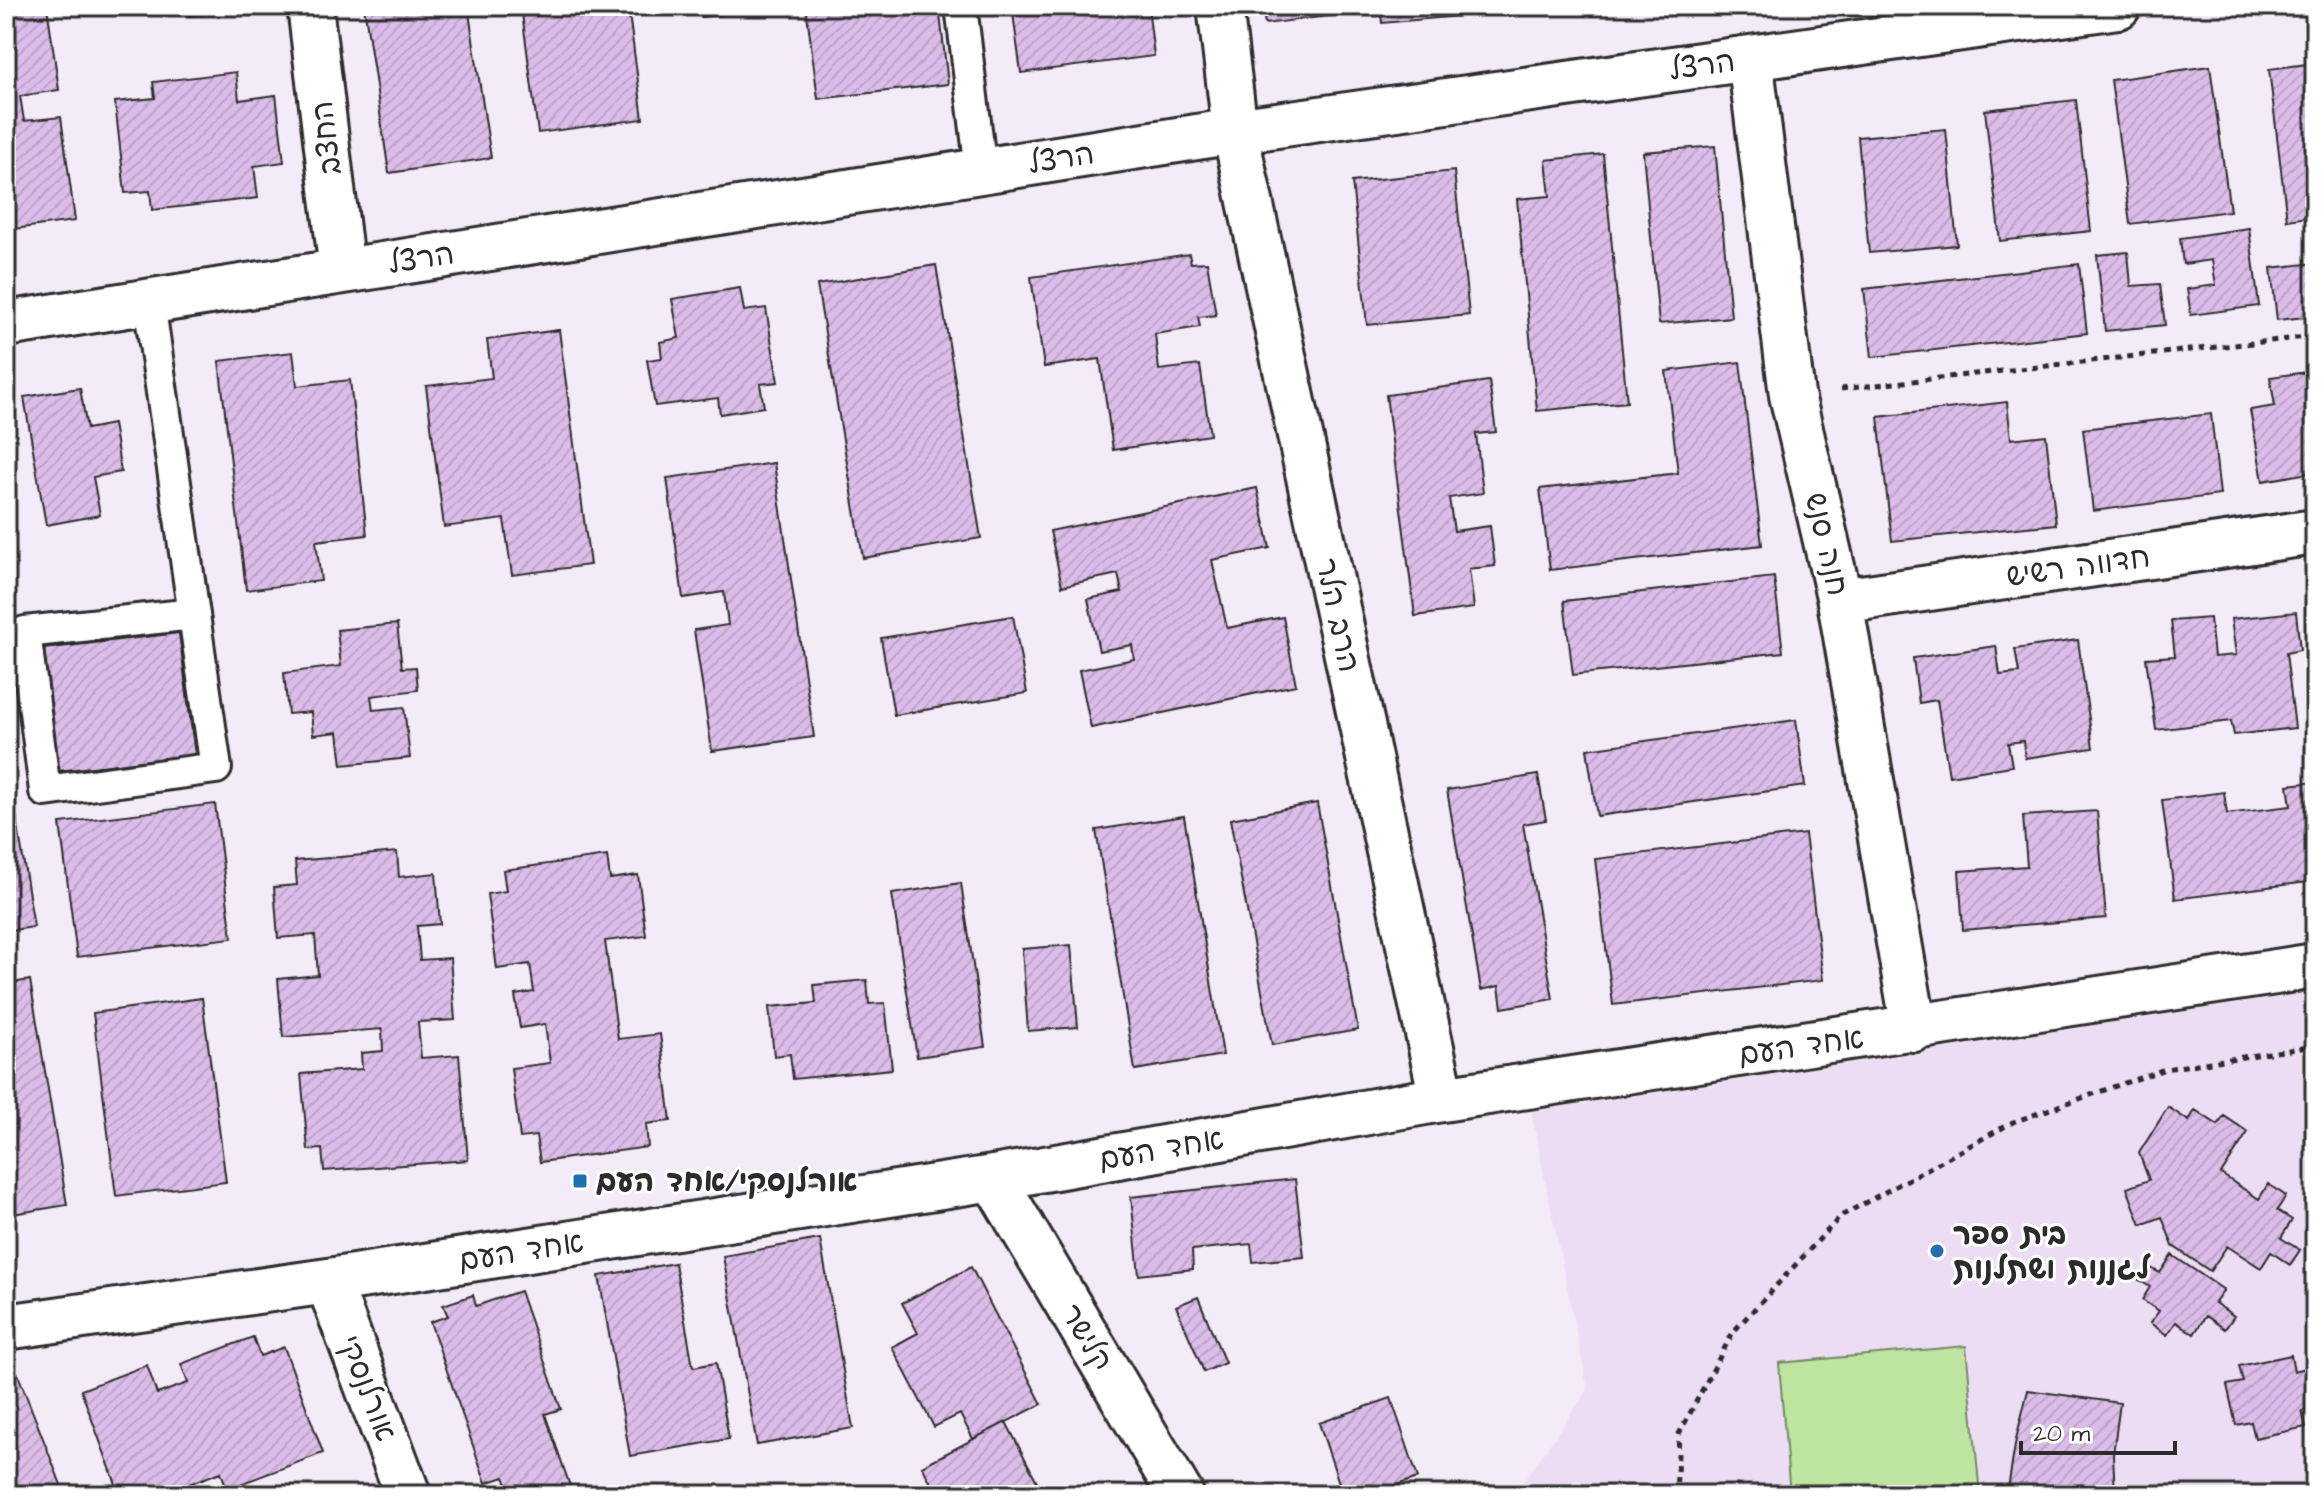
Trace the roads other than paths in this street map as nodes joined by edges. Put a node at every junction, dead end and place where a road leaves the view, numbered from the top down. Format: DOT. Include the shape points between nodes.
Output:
graph roads {
  1 [pos="310,6"];
  2 [pos="961,6"];
  3 [pos="1220,6"];
  4 [pos="2118,6"];
  5 [pos="1750,58"];
  6 [pos="1235,131"];
  7 [pos="981,171"];
  8 [pos="342,271"];
  9 [pos="149,302"];
  10 [pos="6,324"];
  11 [pos="2315,532"];
  12 [pos="1840,601"];
  13 [pos="194,614"];
  14 [pos="2315,966"];
  15 [pos="1914,1029"];
  16 [pos="1442,1099"];
  17 [pos="993,1178"];
  18 [pos="328,1281"];
  19 [pos="6,1327"];
  20 [pos="408,1495"];
  21 [pos="1181,1495"];
  1 -- 8 [label="street, החצב"];
  2 -- 7 [label="lane"];
  3 -- 6 [label="street, הרב הלר"];
  4 -- 5 [label="street, הרצל"];
  5 -- 6 [label="street, הרצל"];
  5 -- 12 [label="street, חנה סנש" via="1792,395"];
  6 -- 7 [label="street, הרצל"];
  6 -- 16 [label="street, הרב הלר"];
  7 -- 8 [label="street, הרצל"];
  8 -- 9 [label="street, הרצל"];
  9 -- 10 [label="street, הרצל"];
  9 -- 13 [label="lane"];
  11 -- 12 [label="street, חדווה רשיש"];
  12 -- 15 [label="street, חנה סנש"];
  13 -- 13 [label="lane" via="216,768 45,791 25,632"];
  14 -- 15 [label="street, אחד העם"];
  15 -- 16 [label="street, אחד העם"];
  16 -- 17 [label="street, אחד העם"];
  17 -- 18 [label="street, אחד העם"];
  17 -- 21 [label="street, קלישר"];
  18 -- 19 [label="street, אחד העם"];
  18 -- 20 [label="street, אורלנסקי"];
}
